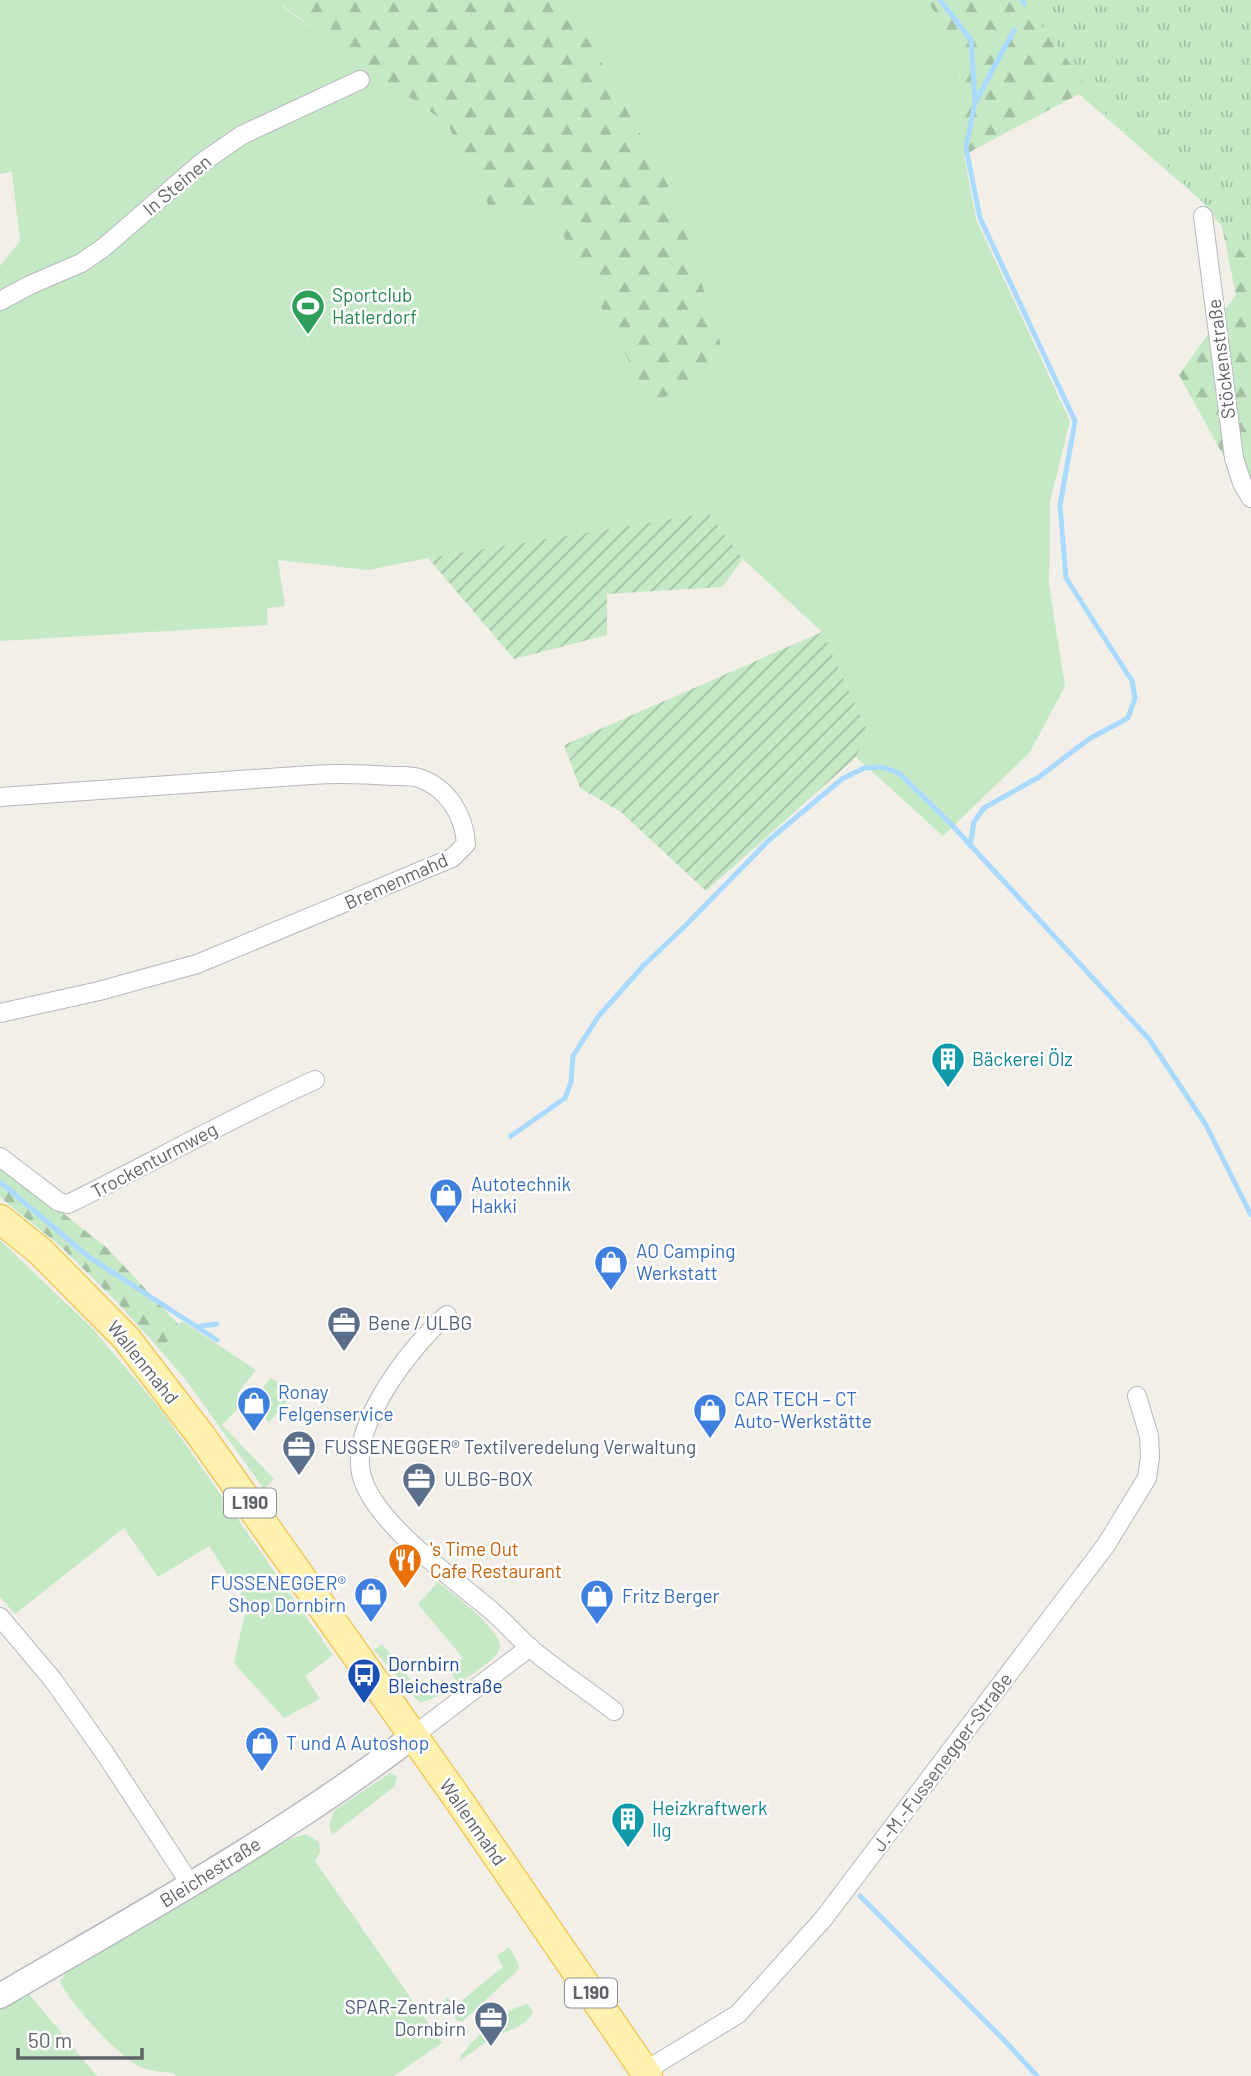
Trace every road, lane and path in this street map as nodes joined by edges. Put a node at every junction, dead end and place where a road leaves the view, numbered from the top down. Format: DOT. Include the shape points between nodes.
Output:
graph roads {
  1 [pos="360,80"];
  2 [pos="1203,216"];
  3 [pos="0,301"];
  4 [pos="1251,498"];
  5 [pos="0,797"];
  6 [pos="0,1013"];
  7 [pos="315,1080"];
  8 [pos="0,1157"];
  9 [pos="0,1219"];
  10 [pos="447,1315"];
  11 [pos="1137,1396"];
  12 [pos="0,1617"];
  13 [pos="530,1647"];
  14 [pos="614,1711"];
  15 [pos="413,1736"];
  16 [pos="191,1885"];
  17 [pos="0,1996"];
  18 [pos="646,2074"];
  1 -- 3 [label="street, In Steinen" via="242,135 200,164 103,248"];
  2 -- 4 [label="street, Stöckenstraße" via="1234,458"];
  5 -- 6 [label="street, Bremenmahd" via="332,774 418,777 441,790 456,807 466,844 452,858 197,964"];
  7 -- 8 [label="street, Trockenturmweg" via="68,1204"];
  9 -- 15 [label="main road, Wallenmahd / L190" via="73,1284 156,1376"];
  10 -- 13 [label="street" via="428,1331 377,1400 360,1449 361,1472 368,1492 394,1527"];
  11 -- 18 [label="street, J.-M.-Fussenegger-Straße" via="1149,1436 1147,1478 1105,1545 824,1918 738,2014"];
  12 -- 16 [label="street" via="53,1680"];
  13 -- 14 [label="street"];
  13 -- 15 [label="street"];
  15 -- 16 [label="main road, Bleichestraße" via="308,1811"];
  15 -- 18 [label="main road, Wallenmahd / L190"];
  16 -- 17 [label="main road, Bleichestraße"];
}
